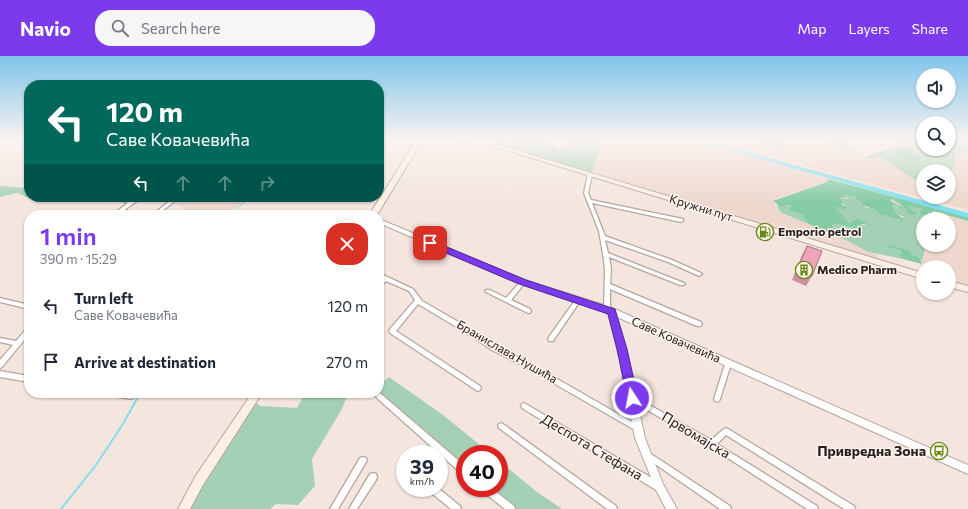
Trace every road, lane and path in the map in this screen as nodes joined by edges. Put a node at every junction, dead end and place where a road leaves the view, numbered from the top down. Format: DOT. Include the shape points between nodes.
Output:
graph roads {
  1 [pos="406,162"];
  2 [pos="548,162"];
  3 [pos="590,175"];
  4 [pos="384,194"];
  5 [pos="171,202"];
  6 [pos="589,202"];
  7 [pos="132,203"];
  8 [pos="122,210"];
  9 [pos="161,210"];
  10 [pos="681,220"];
  11 [pos="384,223"];
  12 [pos="603,237"];
  13 [pos="606,254"];
  14 [pos="699,274"];
  15 [pos="916,274"];
  16 [pos="384,278"];
  17 [pos="522,282"];
  18 [pos="682,284"];
  19 [pos="607,285"];
  20 [pos="956,286"];
  21 [pos="968,289"];
  22 [pos="488,291"];
  23 [pos="0,300"];
  24 [pos="418,300"];
  25 [pos="578,300"];
  26 [pos="507,301"];
  27 [pos="24,306"];
  28 [pos="610,310"];
  29 [pos="528,311"];
  30 [pos="699,324"];
  31 [pos="24,336"];
  32 [pos="551,339"];
  33 [pos="0,340"];
  34 [pos="18,344"];
  35 [pos="728,364"];
  36 [pos="0,365"];
  37 [pos="0,374"];
  38 [pos="24,378"];
  39 [pos="478,388"];
  40 [pos="254,398"];
  41 [pos="381,398"];
  42 [pos="632,398"];
  43 [pos="717,400"];
  44 [pos="524,406"];
  45 [pos="501,426"];
  46 [pos="637,428"];
  47 [pos="712,444"];
  48 [pos="646,454"];
  49 [pos="363,460"];
  50 [pos="456,463"];
  51 [pos="968,470"];
  52 [pos="373,476"];
  53 [pos="659,487"];
  54 [pos="443,497"];
  55 [pos="497,497"];
  56 [pos="668,507"];
  57 [pos="184,509"];
  58 [pos="334,509"];
  59 [pos="353,509"];
  60 [pos="457,509"];
  61 [pos="511,509"];
  62 [pos="613,509"];
  63 [pos="727,509"];
  64 [pos="814,509"];
  65 [pos="851,509"];
  1 -- 4 [label="main road"];
  2 -- 3 [label="main road, Кружни пут"];
  3 -- 6 [label="street" via="586,188"];
  3 -- 15 [label="main road, Кружни пут"];
  5 -- 9 [label="street"];
  6 -- 10 [label="street"];
  6 -- 12 [label="street"];
  7 -- 8 [label="street"];
  11 -- 17 [label="street, Саве Ковачевића"];
  12 -- 13 [label="street"];
  12 -- 14 [label="street"];
  13 -- 18 [label="street"];
  13 -- 19 [label="street"];
  16 -- 24 [label="street, Бранислава Нушића" via="411,290"];
  17 -- 25 [label="street, Саве Ковачевића"];
  17 -- 26 [label="street"];
  19 -- 28 [label="street"];
  19 -- 30 [label="street"];
  20 -- 21 [label="main road"];
  22 -- 26 [label="street"];
  23 -- 27 [label="street"];
  24 -- 39 [label="street" via="392,331"];
  24 -- 46 [label="street, Бранислава Нушића" via="494,348"];
  25 -- 28 [label="street, Саве Ковачевића"];
  25 -- 32 [label="street"];
  26 -- 29 [label="street"];
  28 -- 35 [label="street, Саве Ковачевића"];
  28 -- 42 [label="street" via="622,349"];
  31 -- 34 [label="street"];
  33 -- 34 [label="street"];
  34 -- 36 [label="street"];
  35 -- 43 [label="street, Саве Ковачевића"];
  35 -- 51 [label="street, Саве Ковачевића"];
  37 -- 38 [label="street"];
  40 -- 57 [label="main road"];
  41 -- 50 [label="street"];
  42 -- 46 [label="street"];
  42 -- 47 [label="street, Првомајска"];
  44 -- 53 [label="street, Деспота Стефана"];
  45 -- 62 [label="street"];
  46 -- 48 [label="street"];
  47 -- 64 [label="street, Првомајска"];
  47 -- 65 [label="street" via="726,431"];
  48 -- 53 [label="street"];
  48 -- 63 [label="street"];
  49 -- 58 [label="street"];
  52 -- 59 [label="street"];
  53 -- 56 [label="street"];
  54 -- 60 [label="street"];
  55 -- 61 [label="street"];
}
